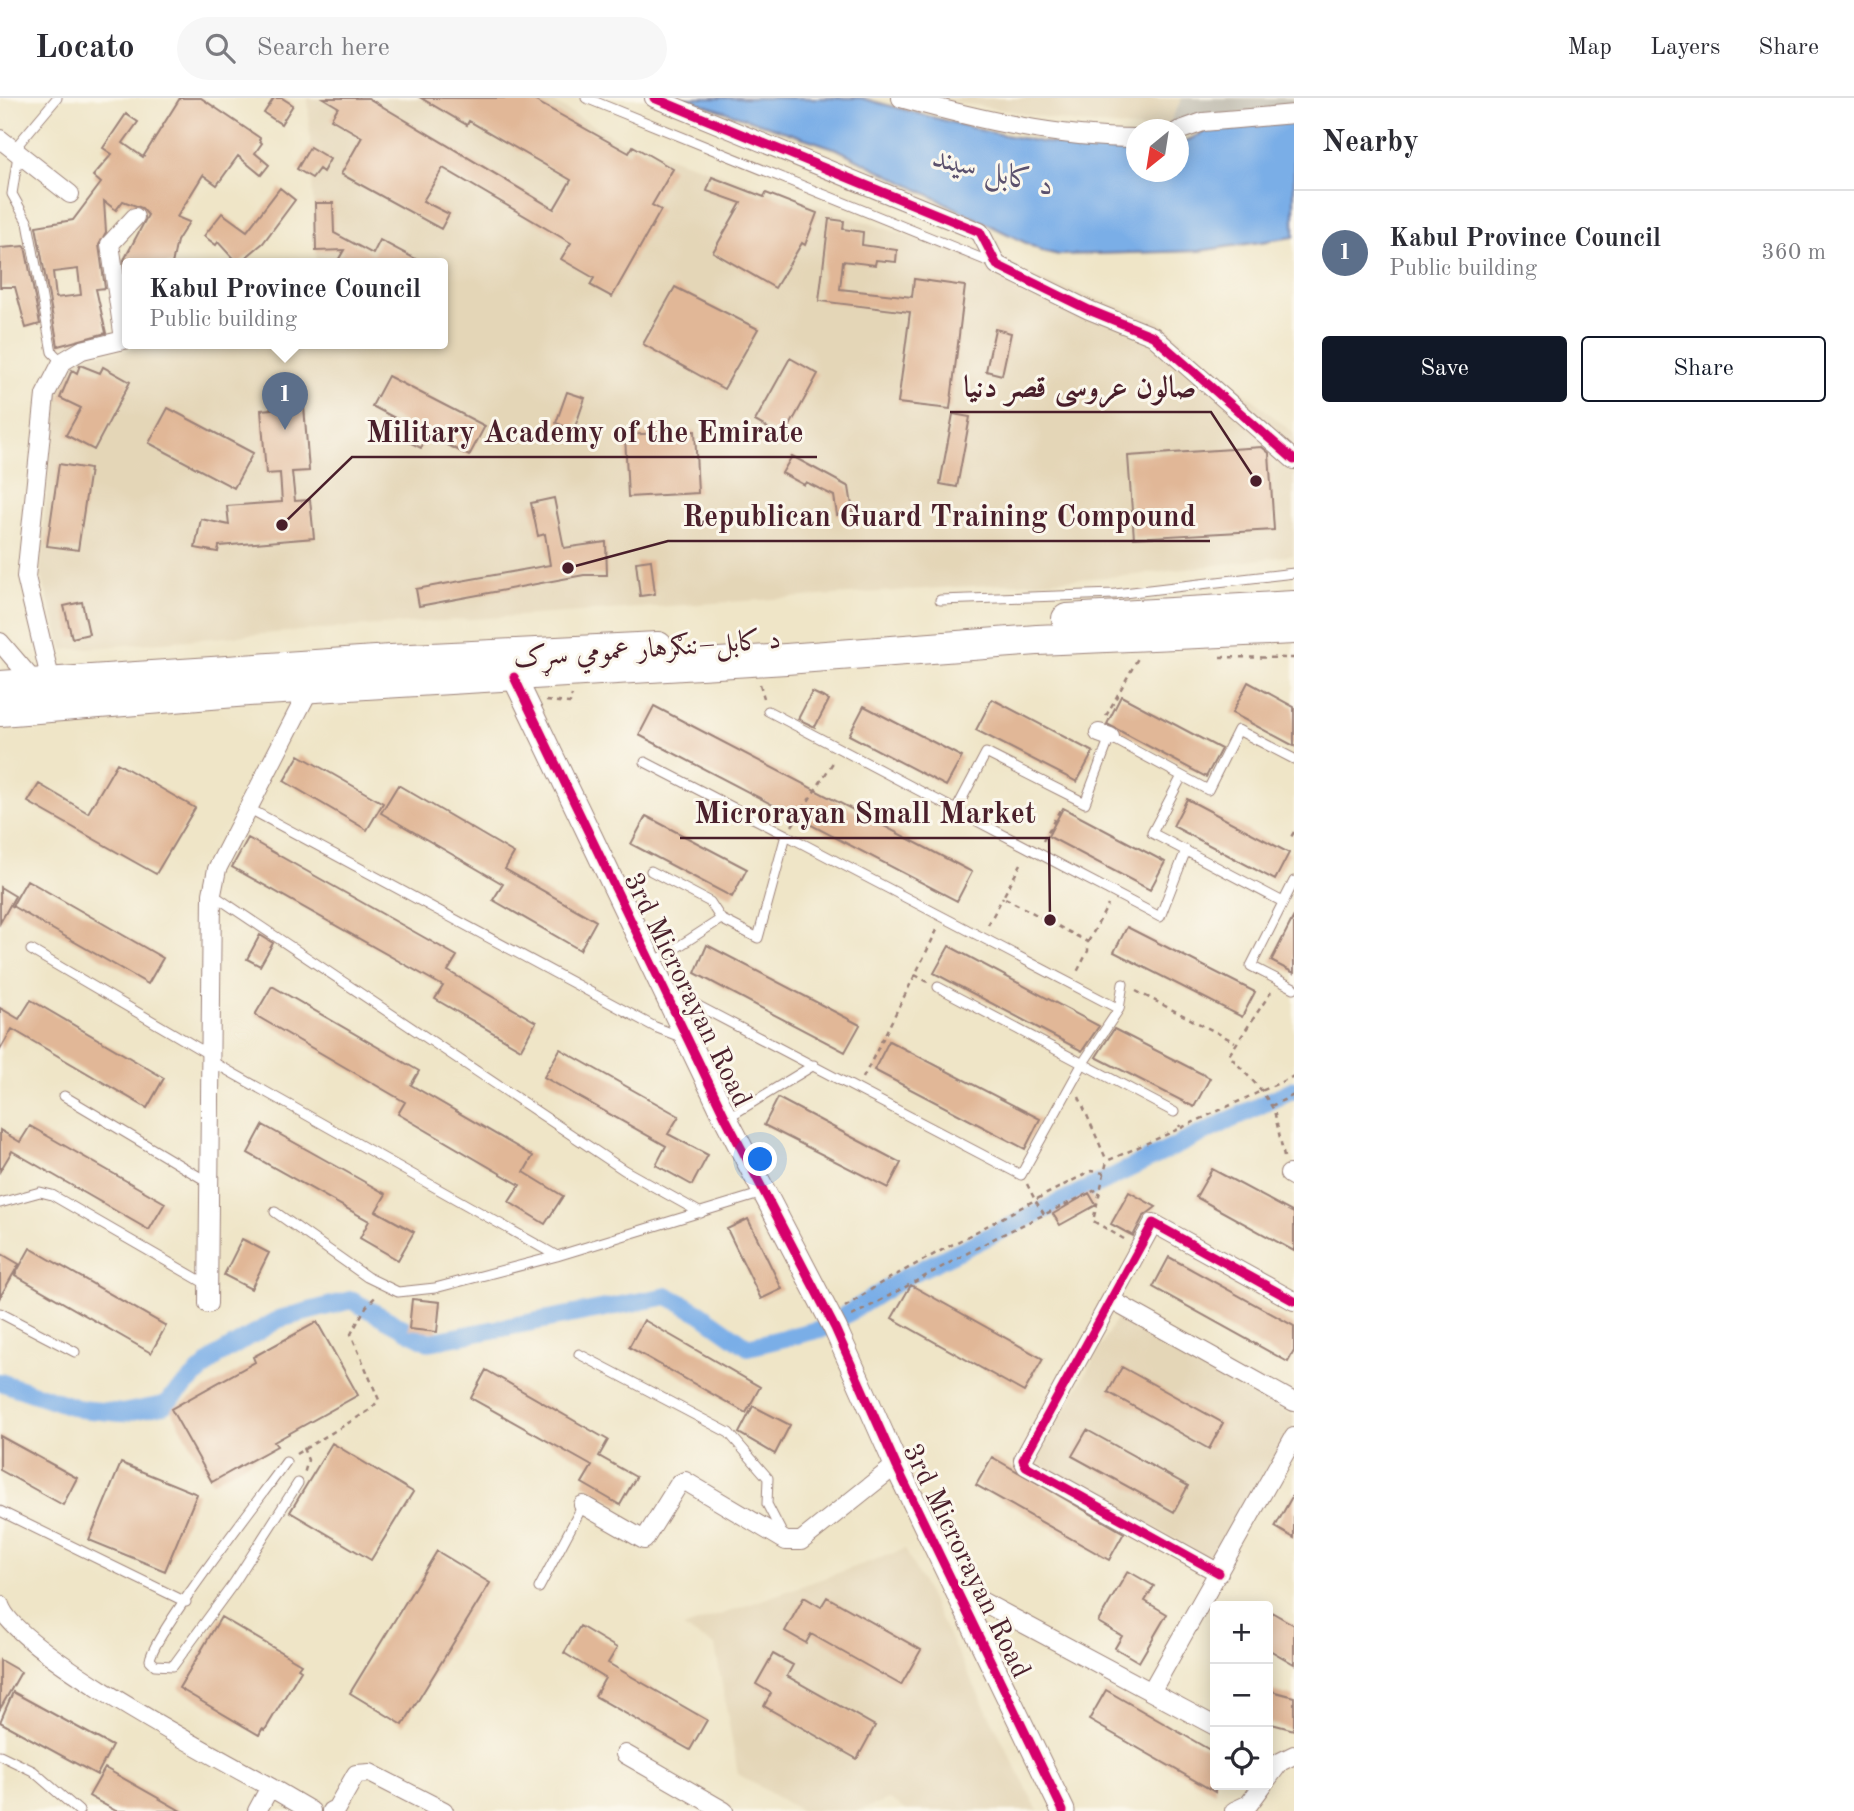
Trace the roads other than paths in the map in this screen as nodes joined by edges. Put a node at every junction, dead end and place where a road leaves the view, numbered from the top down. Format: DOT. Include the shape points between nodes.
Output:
graph roads {
  1 [pos="58,98"];
  2 [pos="586,98"];
  3 [pos="654,98"];
  4 [pos="901,98"];
  5 [pos="1294,114"];
  6 [pos="1189,127"];
  7 [pos="1126,138"];
  8 [pos="0,139"];
  9 [pos="19,152"];
  10 [pos="70,194"];
  11 [pos="135,217"];
  12 [pos="997,265"];
  13 [pos="122,315"];
  14 [pos="122,340"];
  15 [pos="62,362"];
  16 [pos="1294,460"];
  17 [pos="1294,573"];
  18 [pos="940,600"];
  19 [pos="1288,618"];
  20 [pos="0,642"];
  21 [pos="514,677"];
  22 [pos="43,682"];
  23 [pos="0,686"];
  24 [pos="310,688"];
  25 [pos="0,711"];
  26 [pos="768,711"];
  27 [pos="1294,759"];
  28 [pos="645,762"];
  29 [pos="1182,776"];
  30 [pos="248,808"];
  31 [pos="956,810"];
  32 [pos="786,835"];
  33 [pos="1186,850"];
  34 [pos="651,871"];
  35 [pos="1294,881"];
  36 [pos="212,894"];
  37 [pos="1283,902"];
  38 [pos="721,919"];
  39 [pos="31,950"];
  40 [pos="652,964"];
  41 [pos="1123,984"];
  42 [pos="938,986"];
  43 [pos="665,988"];
  44 [pos="1294,988"];
  45 [pos="1119,1009"];
  46 [pos="689,1040"];
  47 [pos="210,1058"];
  48 [pos="1083,1063"];
  49 [pos="814,1065"];
  50 [pos="64,1096"];
  51 [pos="1174,1112"];
  52 [pos="726,1119"];
  53 [pos="208,1182"];
  54 [pos="764,1192"];
  55 [pos="0,1203"];
  56 [pos="275,1212"];
  57 [pos="701,1213"];
  58 [pos="557,1255"];
  59 [pos="209,1295"];
  60 [pos="1111,1300"];
  61 [pos="1294,1301"];
  62 [pos="0,1313"];
  63 [pos="75,1352"];
  64 [pos="579,1354"];
  65 [pos="1294,1402"];
  66 [pos="1294,1437"];
  67 [pos="286,1462"];
  68 [pos="896,1465"];
  69 [pos="298,1483"];
  70 [pos="583,1505"];
  71 [pos="0,1511"];
  72 [pos="786,1541"];
  73 [pos="1219,1573"];
  74 [pos="955,1587"];
  75 [pos="539,1588"];
  76 [pos="186,1602"];
  77 [pos="0,1605"];
  78 [pos="1152,1690"];
  79 [pos="1210,1723"];
  80 [pos="625,1754"];
  81 [pos="0,1755"];
  82 [pos="270,1787"];
  83 [pos="1260,1790"];
  84 [pos="1248,1809"];
  85 [pos="79,1811"];
  86 [pos="257,1811"];
  87 [pos="311,1811"];
  88 [pos="331,1811"];
  89 [pos="444,1811"];
  90 [pos="724,1811"];
  91 [pos="1063,1811"];
  1 -- 9 [label="lane" via="20,142"];
  2 -- 12 [label="lane"];
  3 -- 12 [label="street" via="980,232"];
  4 -- 7 [label="street" via="976,118"];
  5 -- 6 [label="street"];
  8 -- 9 [label="street"];
  9 -- 10 [label="street"];
  9 -- 15 [label="lane" via="12,194 28,223 52,352"];
  11 -- 13 [label="street" via="110,244"];
  12 -- 16 [label="street" via="1153,336"];
  14 -- 15 [label="street" via="82,350"];
  15 -- 22 [label="street" via="45,395 26,577"];
  17 -- 18 [label="lane" via="1115,594"];
  19 -- 21 [label="highway, د کابل–ننګرهار عمومي سړک"];
  19 -- 22 [label="highway, د کابل–ننګرهار عمومي سړک" via="704,644"];
  20 -- 22 [label="street"];
  21 -- 24 [label="highway, د کابل–ننګرهار عمومي سړک"];
  21 -- 40 [label="street, 3rd Microrayan Road"];
  22 -- 23 [label="highway, د کابل–ننګرهار عمومي سړک"];
  24 -- 25 [label="highway, د کابل–ننګرهار عمومي سړک"];
  24 -- 30 [label="street"];
  26 -- 31 [label="lane"];
  27 -- 29 [label="lane" via="1238,730 1208,790"];
  28 -- 32 [label="lane"];
  29 -- 31 [label="lane" via="1104,735 1085,803 986,753"];
  29 -- 33 [label="lane" via="1152,833"];
  30 -- 36 [label="street" via="217,869"];
  30 -- 46 [label="lane" via="655,1027"];
  31 -- 33 [label="lane" via="1160,917"];
  32 -- 38 [label="lane" via="758,938"];
  32 -- 45 [label="lane"];
  33 -- 37 [label="lane"];
  34 -- 38 [label="lane" via="709,902"];
  35 -- 37 [label="lane"];
  36 -- 47 [label="street"];
  36 -- 57 [label="lane" via="624,1170"];
  37 -- 44 [label="lane" via="1251,965"];
  38 -- 40 [label="lane"];
  39 -- 47 [label="lane"];
  40 -- 43 [label="street, 3rd Microrayan Road"];
  41 -- 45 [label="lane"];
  42 -- 48 [label="lane"];
  43 -- 46 [label="street, 3rd Microrayan Road"];
  43 -- 49 [label="lane"];
  45 -- 48 [label="lane"];
  46 -- 52 [label="street, 3rd Microrayan Road"];
  47 -- 53 [label="street"];
  47 -- 58 [label="lane"];
  48 -- 49 [label="lane" via="1021,1175"];
  48 -- 51 [label="lane"];
  49 -- 52 [label="lane"];
  50 -- 53 [label="lane"];
  52 -- 54 [label="street, 3rd Microrayan Road"];
  53 -- 59 [label="street"];
  54 -- 57 [label="lane"];
  54 -- 68 [label="street, 3rd Microrayan Road" via="832,1323"];
  55 -- 59 [label="lane" via="40,1192 52,1195"];
  56 -- 58 [label="lane" via="367,1277 398,1292 435,1288"];
  57 -- 58 [label="lane"];
  60 -- 61 [label="street" via="1153,1223"];
  60 -- 65 [label="street"];
  60 -- 73 [label="street" via="1023,1460 1026,1466"];
  62 -- 63 [label="lane"];
  64 -- 72 [label="lane" via="729,1433 768,1478 767,1504"];
  66 -- 73 [label="street"];
  67 -- 76 [label="lane"];
  68 -- 72 [label="street" via="801,1541"];
  68 -- 74 [label="street, 3rd Microrayan Road"];
  69 -- 76 [label="lane" via="173,1667 155,1665 151,1651"];
  70 -- 72 [label="street" via="644,1540 678,1484 685,1481"];
  70 -- 75 [label="lane"];
  71 -- 76 [label="lane"];
  73 -- 78 [label="street"];
  74 -- 78 [label="street"];
  74 -- 91 [label="street, 3rd Microrayan Road"];
  77 -- 82 [label="street" via="4,1618 45,1652"];
  78 -- 79 [label="street"];
  80 -- 90 [label="street"];
  81 -- 85 [label="lane" via="33,1771"];
  82 -- 86 [label="street"];
  82 -- 87 [label="street"];
  83 -- 84 [label="street"];
  88 -- 89 [label="street" via="337,1809 356,1774 370,1773"];
}
